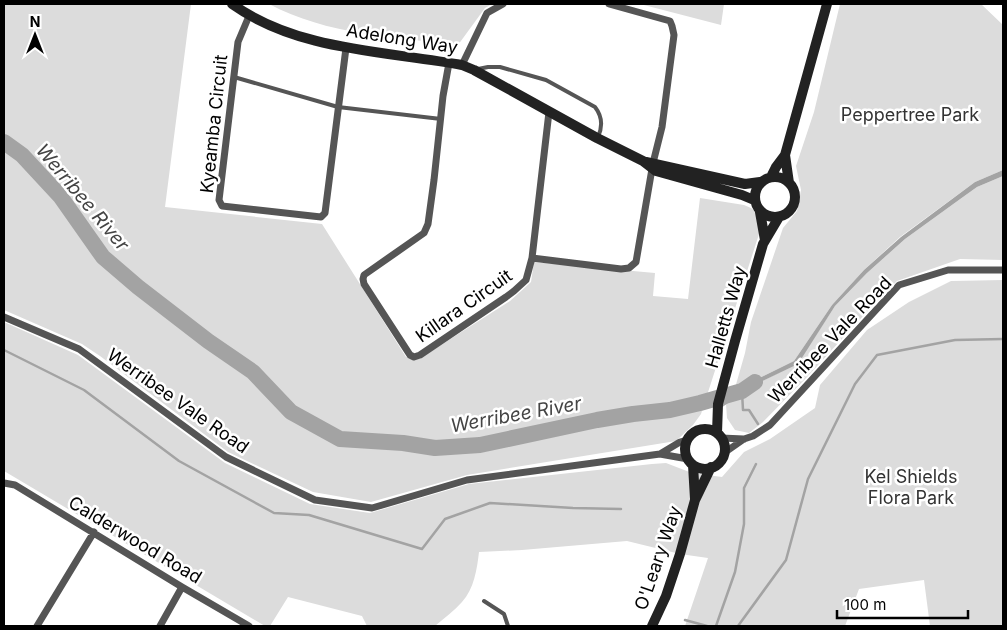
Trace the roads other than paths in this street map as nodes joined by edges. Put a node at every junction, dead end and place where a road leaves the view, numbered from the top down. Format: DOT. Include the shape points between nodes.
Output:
graph roads {
  1 [pos="232,4"];
  2 [pos="503,4"];
  3 [pos="609,4"];
  4 [pos="827,4"];
  5 [pos="249,16"];
  6 [pos="346,48"];
  7 [pos="449,63"];
  8 [pos="462,65"];
  9 [pos="474,70"];
  10 [pos="234,77"];
  11 [pos="338,107"];
  12 [pos="549,112"];
  13 [pos="441,119"];
  14 [pos="597,138"];
  15 [pos="785,155"];
  16 [pos="650,164"];
  17 [pos="772,177"];
  18 [pos="760,182"];
  19 [pos="789,183"];
  20 [pos="754,200"];
  21 [pos="760,212"];
  22 [pos="779,217"];
  23 [pos="765,240"];
  24 [pos="532,258"];
  25 [pos="1003,270"];
  26 [pos="4,317"];
  27 [pos="718,404"];
  28 [pos="700,430"];
  29 [pos="719,436"];
  30 [pos="744,438"];
  31 [pos="687,440"];
  32 [pos="724,453"];
  33 [pos="660,454"];
  34 [pos="691,462"];
  35 [pos="711,467"];
  36 [pos="4,483"];
  37 [pos="695,500"];
  38 [pos="94,532"];
  39 [pos="182,587"];
  40 [pos="484,601"];
  41 [pos="37,626"];
  42 [pos="160,626"];
  43 [pos="249,626"];
  44 [pos="508,626"];
  45 [pos="652,626"];
  1 -- 5 [label="street, Adelong Way"];
  2 -- 8 [label="street" via="488,13"];
  3 -- 16 [label="street" via="670,21 672,26 674,35 662,127"];
  4 -- 15 [label="street"];
  5 -- 6 [label="street, Adelong Way" via="309,39"];
  5 -- 10 [label="street, Kyeamba Circuit" via="238,42"];
  6 -- 7 [label="street, Adelong Way"];
  6 -- 11 [label="street, Kyeamba Circuit"];
  7 -- 8 [label="street, Adelong Way"];
  7 -- 13 [label="street, Killara Circuit"];
  8 -- 9 [label="street, Adelong Way"];
  9 -- 12 [label="street, Adelong Way"];
  9 -- 14 [label="lane" via="500,67 546,80 595,107 601,121"];
  10 -- 11 [label="lane"];
  10 -- 11 [label="street, Kyeamba Circuit" via="219,200 222,206 321,218 325,213"];
  11 -- 13 [label="lane"];
  12 -- 14 [label="street, Adelong Way"];
  12 -- 24 [label="street, Killara Circuit"];
  13 -- 24 [label="street, Killara Circuit" via="428,224 424,233 363,278 410,355 420,355 506,297 526,280"];
  14 -- 16 [label="street, Adelong Way"];
  15 -- 17 [label="street"];
  15 -- 19 [label="street"];
  16 -- 18 [label="street, Adelong Way" via="746,184"];
  16 -- 20 [label="street, Adelong Way" via="656,171"];
  16 -- 24 [label="street" via="634,265 621,269"];
  17 -- 18 [label="street"];
  17 -- 19 [label="street"];
  18 -- 20 [label="street"];
  19 -- 22 [label="street" via="795,200 790,211"];
  20 -- 21 [label="street"];
  21 -- 22 [label="street"];
  21 -- 23 [label="street"];
  22 -- 23 [label="street"];
  23 -- 27 [label="street, Halletts Way"];
  25 -- 30 [label="street, Werribee Vale Road" via="948,270 899,285 770,425"];
  26 -- 33 [label="street, Werribee Vale Road" via="79,349 226,457 315,500 372,508 468,480"];
  27 -- 28 [label="street, Halletts Way"];
  27 -- 29 [label="street, Halletts Way"];
  28 -- 29 [label="street" via="706,429"];
  28 -- 31 [label="street"];
  29 -- 30 [label="street, Werribee Vale Road"];
  29 -- 32 [label="street"];
  30 -- 32 [label="street, Werribee Vale Road"];
  31 -- 33 [label="street, Werribee Vale Road"];
  31 -- 34 [label="street" via="686,453"];
  32 -- 35 [label="street"];
  33 -- 34 [label="street, Werribee Vale Road"];
  34 -- 35 [label="street" via="699,467"];
  34 -- 37 [label="street, O'Leary Way"];
  35 -- 37 [label="street, O'Leary Way"];
  36 -- 38 [label="street, Calderwood Road" via="15,485"];
  37 -- 45 [label="street, O'Leary Way" via="669,587"];
  38 -- 39 [label="street, Calderwood Road"];
  38 -- 41 [label="street"];
  39 -- 42 [label="street"];
  39 -- 43 [label="street, Calderwood Road"];
  40 -- 44 [label="lane" via="504,614"];
}
